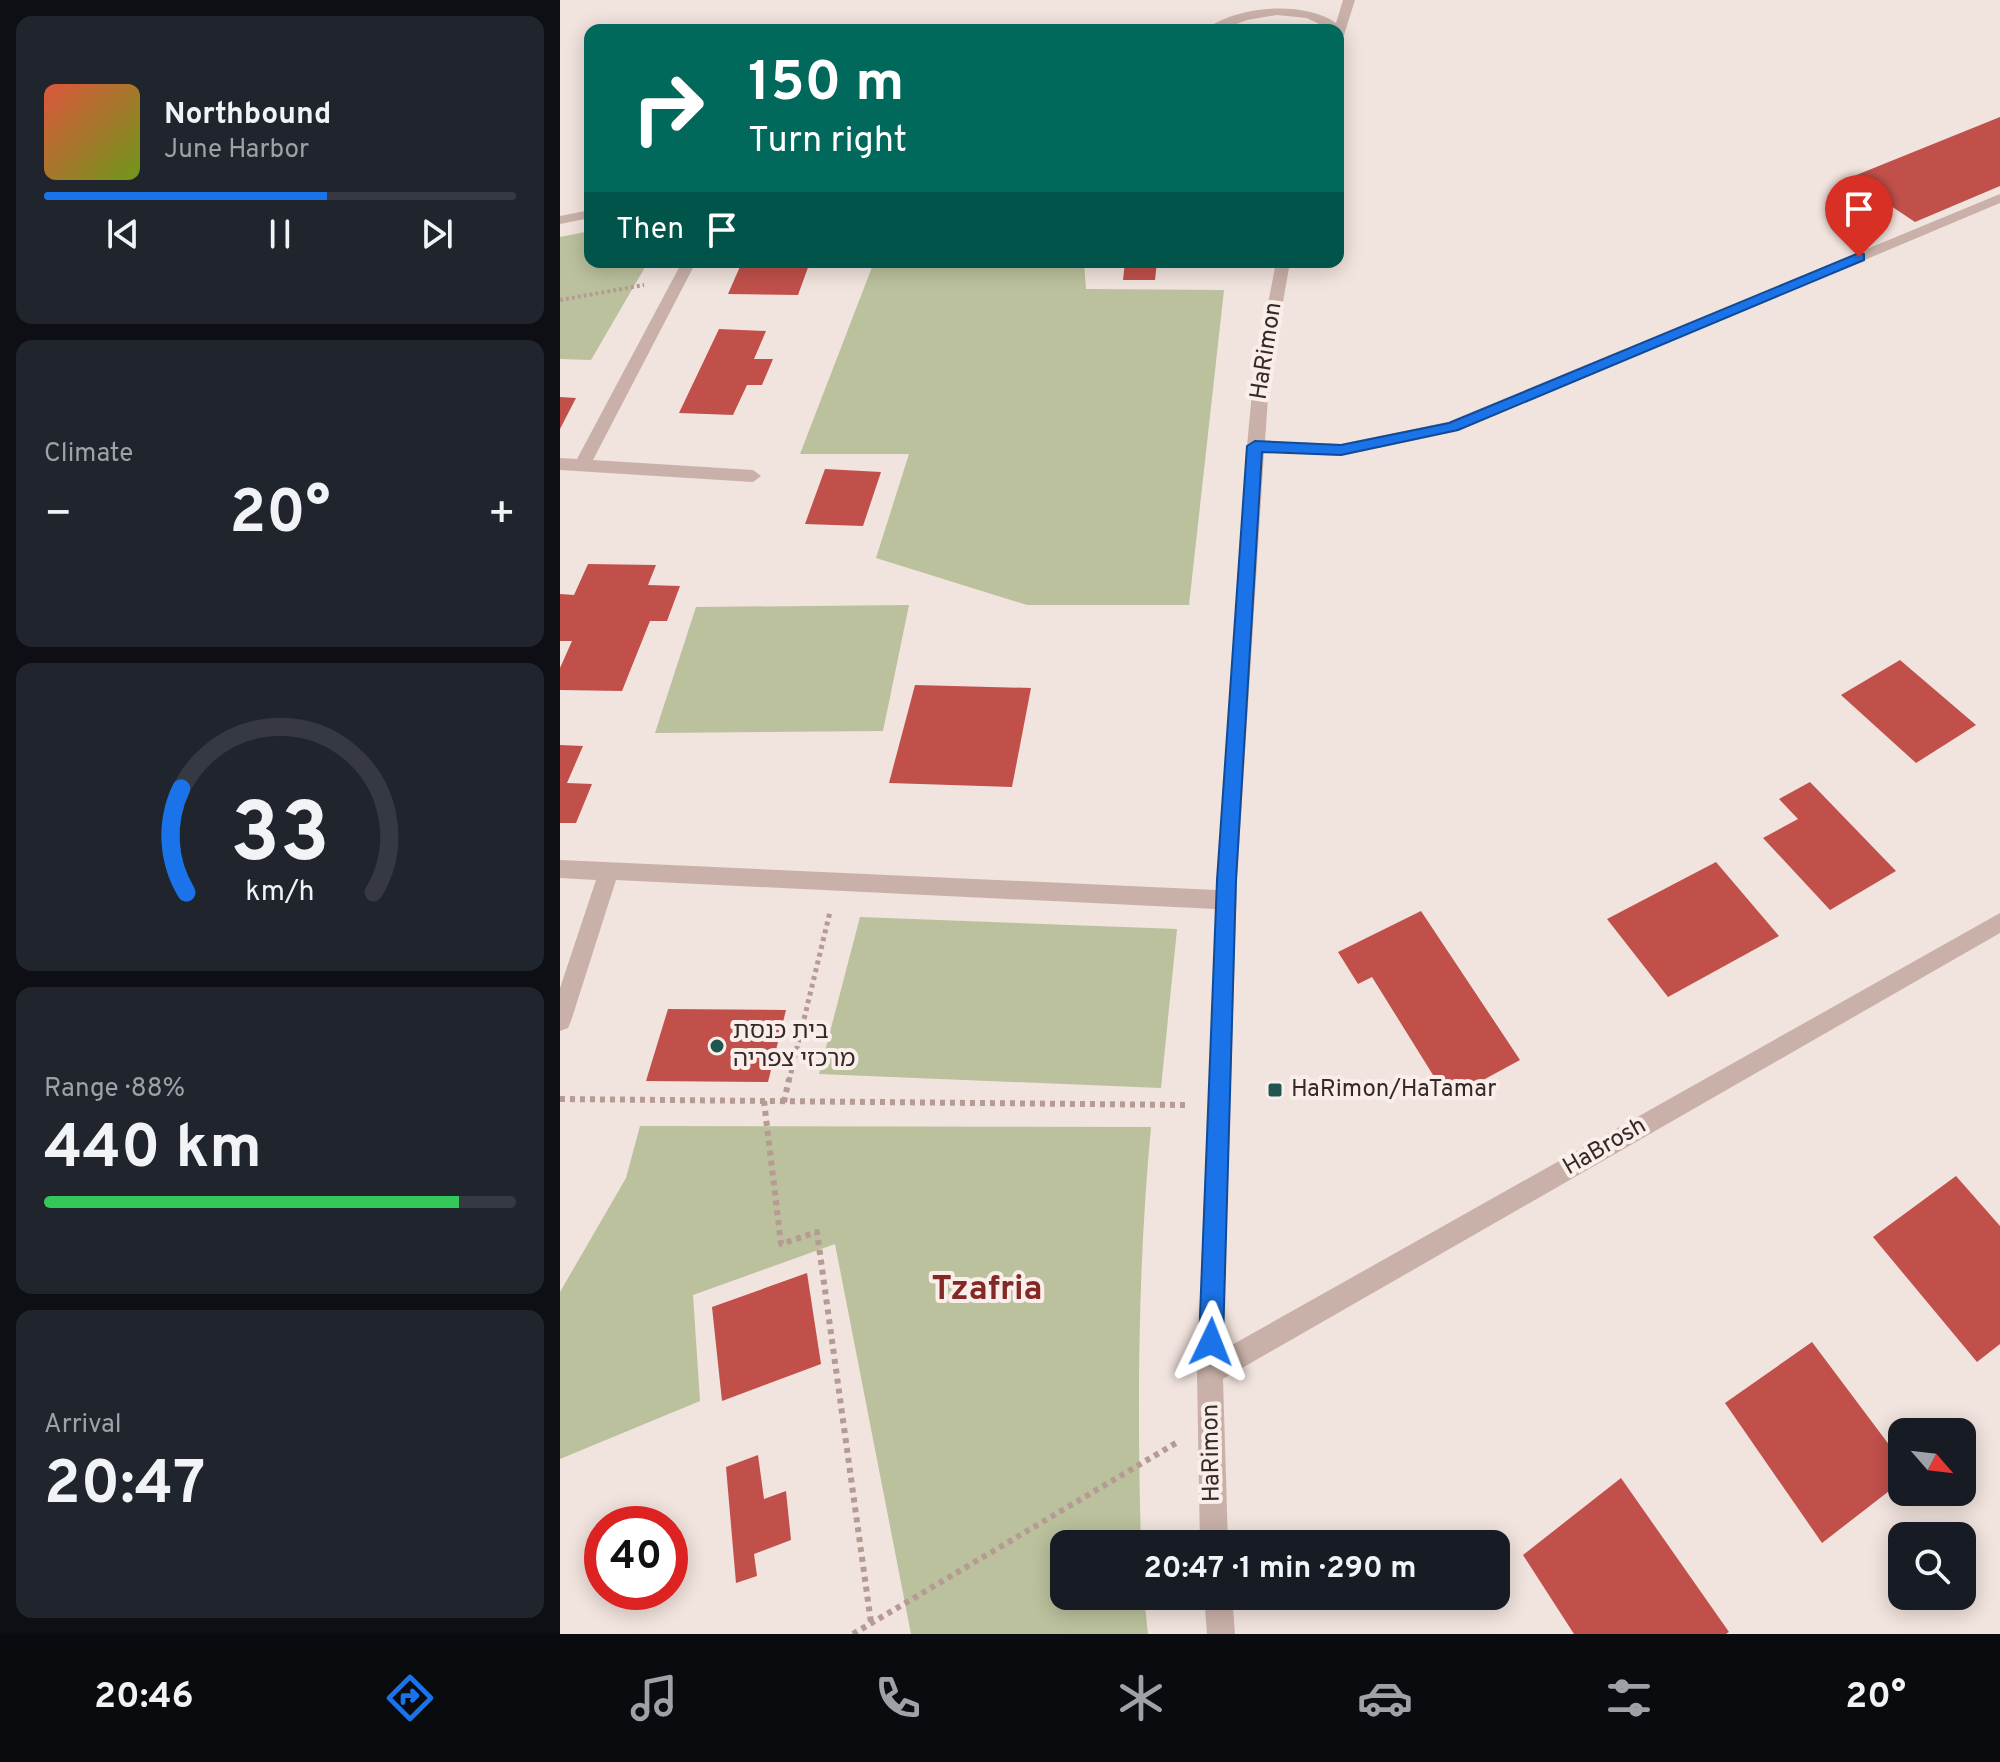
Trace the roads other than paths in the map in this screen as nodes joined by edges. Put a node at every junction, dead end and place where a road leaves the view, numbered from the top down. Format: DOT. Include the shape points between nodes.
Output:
graph roads {
  1 [pos="1266,0"];
  2 [pos="1349,0"];
  3 [pos="1248,11"];
  4 [pos="1223,24"];
  5 [pos="1331,24"];
  6 [pos="1342,24"];
  7 [pos="2000,198"];
  8 [pos="584,215"];
  9 [pos="560,220"];
  10 [pos="686,268"];
  11 [pos="1282,268"];
  12 [pos="1255,446"];
  13 [pos="560,464"];
  14 [pos="582,465"];
  15 [pos="753,476"];
  16 [pos="560,869"];
  17 [pos="609,871"];
  18 [pos="1226,900"];
  19 [pos="2000,922"];
  20 [pos="560,1021"];
  21 [pos="1210,1372"];
  22 [pos="1214,1530"];
  23 [pos="1219,1610"];
  24 [pos="1221,1634"];
  1 -- 3 [label="street"];
  2 -- 6 [label="street"];
  3 -- 4 [label="street"];
  3 -- 5 [label="street" via="1268,6 1303,9 1319,13"];
  7 -- 12 [label="street" via="1452,427 1341,450"];
  8 -- 9 [label="street"];
  10 -- 14 [label="street"];
  11 -- 12 [label="street, HaRimon"];
  12 -- 18 [label="street, HaRimon"];
  13 -- 14 [label="street"];
  14 -- 15 [label="street"];
  16 -- 17 [label="street"];
  17 -- 18 [label="street"];
  17 -- 20 [label="street"];
  18 -- 21 [label="street, HaRimon"];
  19 -- 21 [label="street, HaBrosh"];
  21 -- 22 [label="street, HaRimon"];
  23 -- 24 [label="street"];
}
